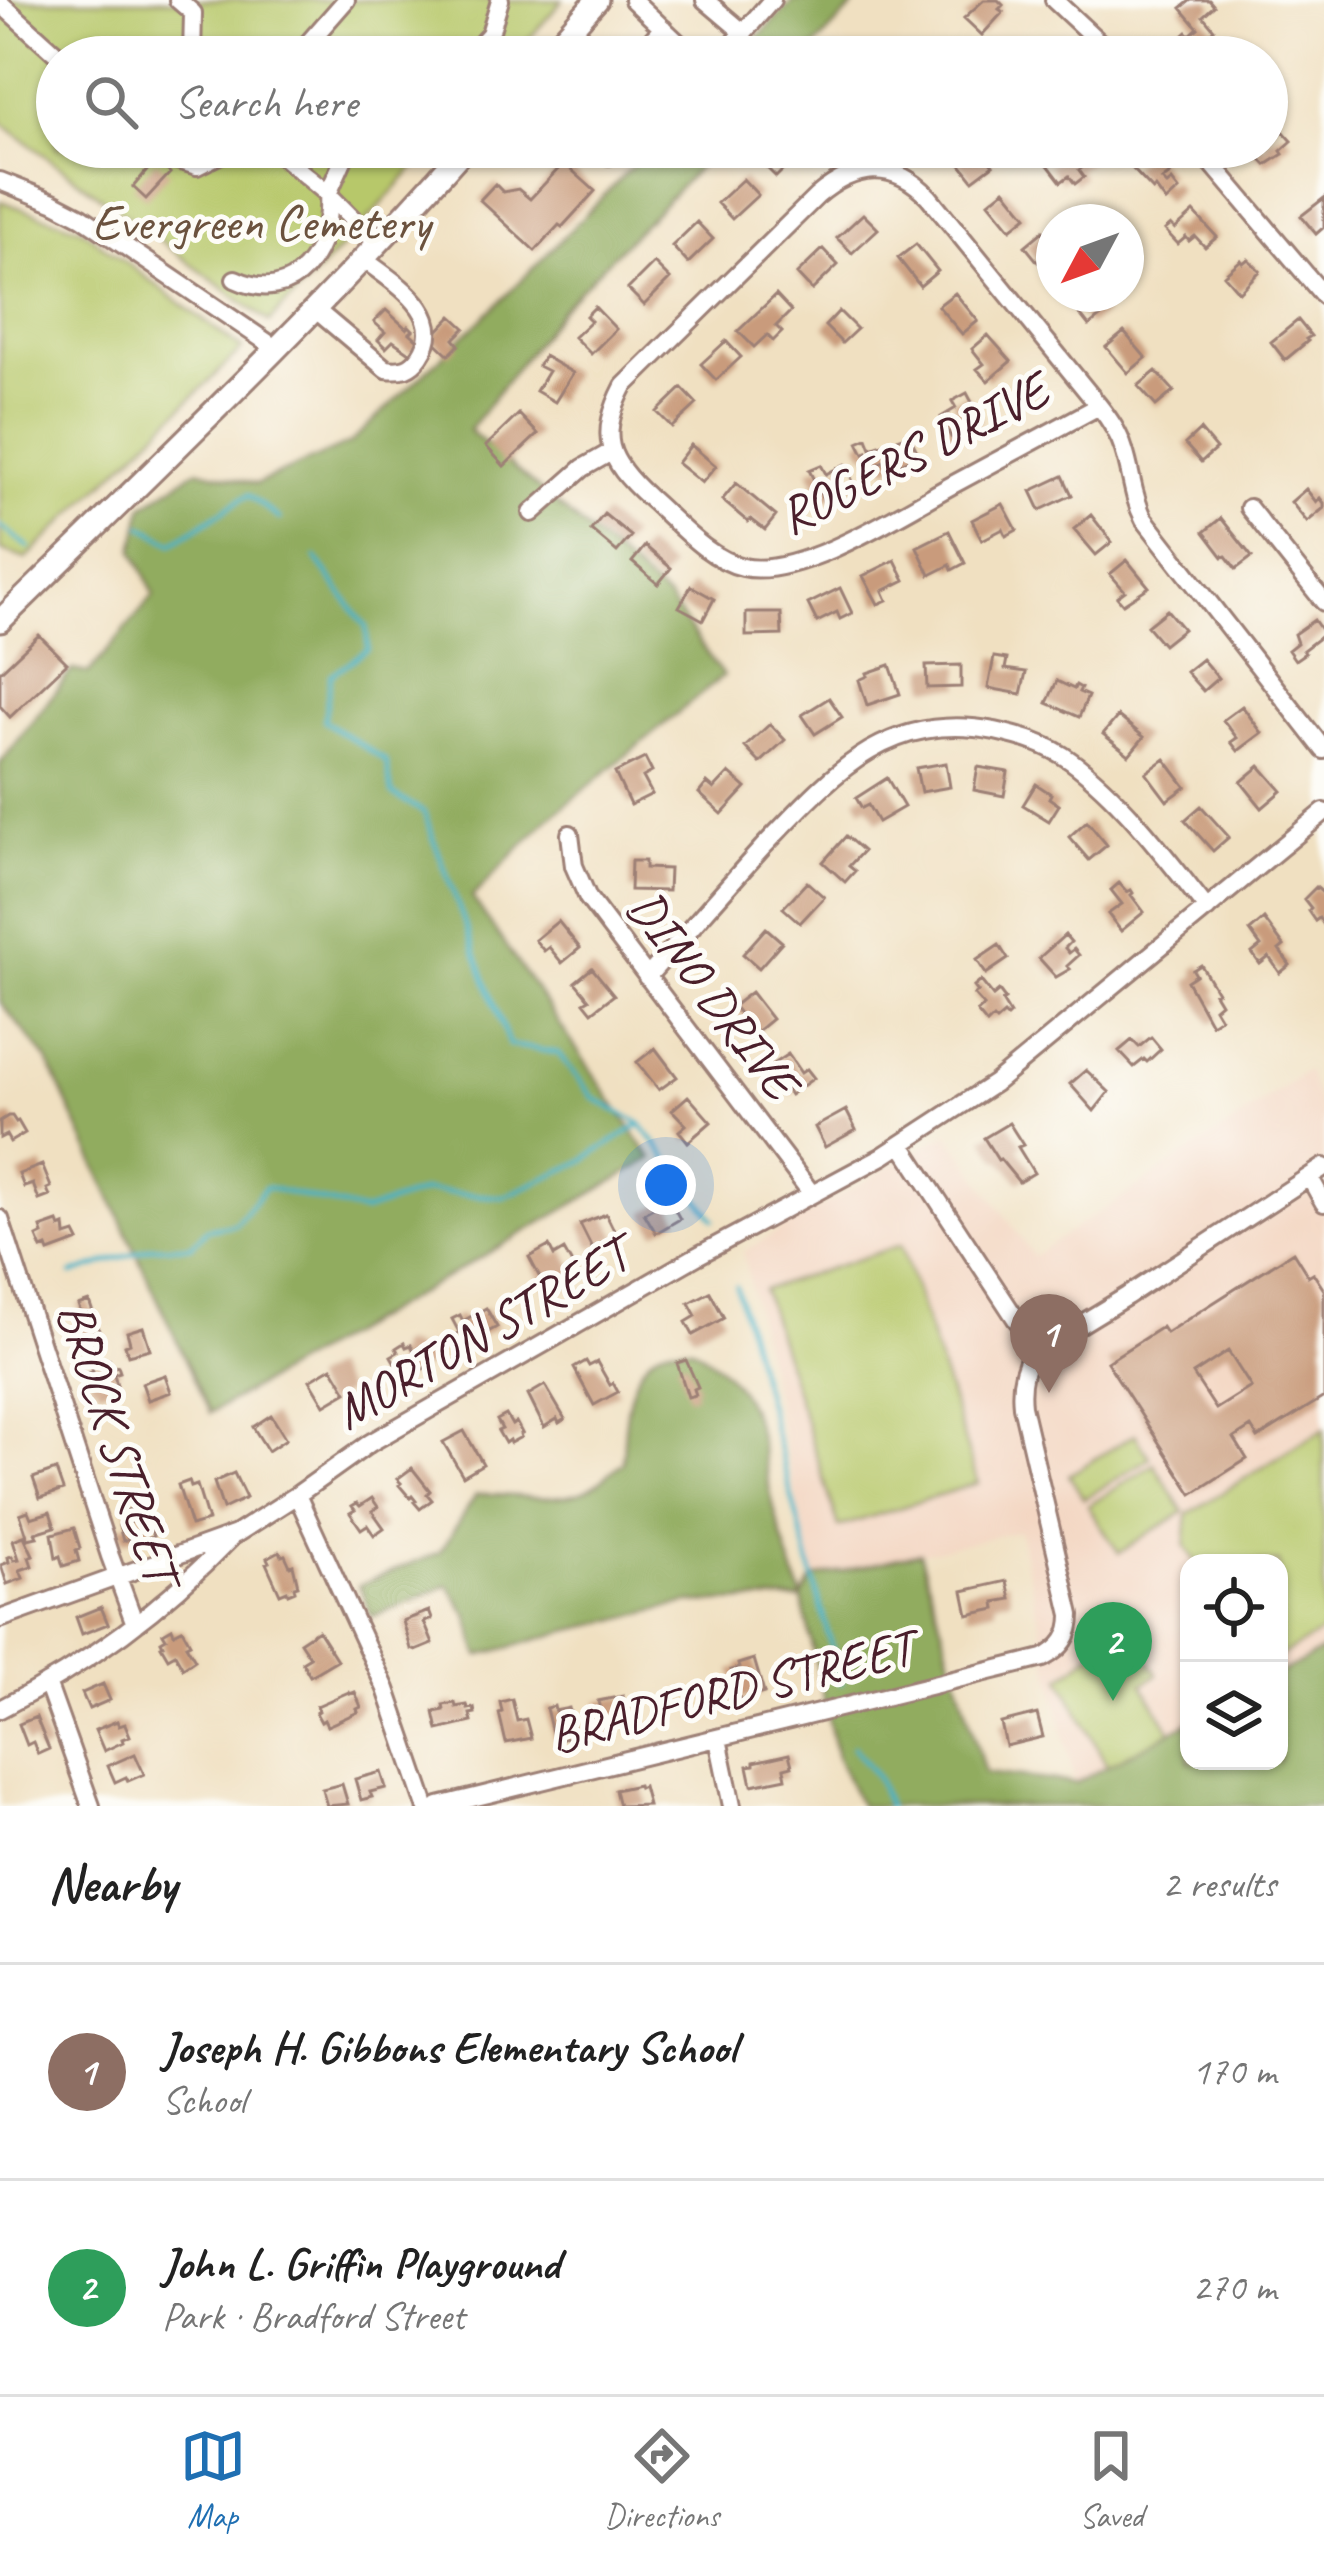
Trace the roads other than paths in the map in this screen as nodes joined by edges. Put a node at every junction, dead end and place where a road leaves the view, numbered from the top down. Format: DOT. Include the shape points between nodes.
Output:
graph roads {
  1 [pos="346,0"];
  2 [pos="500,0"];
  3 [pos="597,0"];
  4 [pos="633,0"];
  5 [pos="705,0"];
  6 [pos="772,0"];
  7 [pos="1054,0"];
  8 [pos="0,3"];
  9 [pos="192,4"];
  10 [pos="663,28"];
  11 [pos="743,33"];
  12 [pos="36,36"];
  13 [pos="192,36"];
  14 [pos="314,36"];
  15 [pos="488,36"];
  16 [pos="565,36"];
  17 [pos="656,36"];
  18 [pos="672,36"];
  19 [pos="740,36"];
  20 [pos="1093,36"];
  21 [pos="296,168"];
  22 [pos="340,168"];
  23 [pos="447,168"];
  24 [pos="1216,168"];
  25 [pos="0,181"];
  26 [pos="328,194"];
  27 [pos="372,252"];
  28 [pos="235,279"];
  29 [pos="1324,296"];
  30 [pos="316,310"];
  31 [pos="277,349"];
  32 [pos="1100,406"];
  33 [pos="611,452"];
  34 [pos="1249,508"];
  35 [pos="532,513"];
  36 [pos="1324,602"];
  37 [pos="0,621"];
  38 [pos="1324,750"];
  39 [pos="1324,812"];
  40 [pos="570,834"];
  41 [pos="1207,909"];
  42 [pos="647,977"];
  43 [pos="902,1144"];
  44 [pos="1317,1172"];
  45 [pos="812,1194"];
  46 [pos="1324,1203"];
  47 [pos="0,1219"];
  48 [pos="1041,1349"];
  49 [pos="297,1496"];
  50 [pos="236,1534"];
  51 [pos="117,1576"];
  52 [pos="0,1619"];
  53 [pos="135,1624"];
  54 [pos="47,1683"];
  55 [pos="0,1709"];
  56 [pos="718,1739"];
  57 [pos="91,1806"];
  58 [pos="426,1806"];
  59 [pos="439,1806"];
  60 [pos="732,1806"];
  1 -- 14 [label="street"];
  2 -- 15 [label="street"];
  3 -- 16 [label="main road"];
  4 -- 10 [label="street"];
  5 -- 11 [label="street"];
  6 -- 11 [label="street"];
  7 -- 20 [label="street"];
  8 -- 12 [label="street"];
  9 -- 13 [label="street"];
  10 -- 17 [label="street"];
  10 -- 18 [label="street"];
  11 -- 19 [label="street"];
  21 -- 26 [label="street"];
  22 -- 26 [label="street"];
  23 -- 27 [label="main road"];
  24 -- 29 [label="street"];
  25 -- 31 [label="street" via="82,217"];
  26 -- 27 [label="street"];
  26 -- 28 [label="street" via="317,254 294,278 268,289"];
  27 -- 30 [label="main road"];
  27 -- 30 [label="street" via="429,322 413,364 386,370"];
  30 -- 31 [label="main road"];
  31 -- 37 [label="main road"];
  32 -- 33 [label="street, ROGERS DRIVE" via="847,542 763,569 710,551 634,484"];
  32 -- 33 [label="street, ROGERS DRIVE" via="929,197 907,177 877,170 827,188 636,372 611,412"];
  32 -- 38 [label="street, ROGERS DRIVE" via="1120,438 1144,519"];
  33 -- 35 [label="street"];
  34 -- 36 [label="street"];
  39 -- 41 [label="street, MORTON STREET"];
  40 -- 42 [label="street, DINO DRIVE" via="588,898"];
  41 -- 42 [label="street" via="1070,760 1028,738 966,726 909,733 825,782"];
  41 -- 43 [label="street, MORTON STREET" via="995,1083"];
  42 -- 45 [label="street, DINO DRIVE"];
  43 -- 45 [label="street, MORTON STREET"];
  43 -- 48 [label="street"];
  44 -- 46 [label="street"];
  44 -- 48 [label="street"];
  45 -- 49 [label="street, MORTON STREET" via="370,1443"];
  47 -- 51 [label="street, BROCK STREET"];
  48 -- 56 [label="street, BRADFORD STREET" via="1024,1370 1022,1406 1071,1615 1065,1642 1043,1658"];
  49 -- 50 [label="street, MORTON STREET"];
  49 -- 58 [label="street" via="386,1689"];
  50 -- 51 [label="street, MORTON STREET"];
  50 -- 53 [label="street"];
  51 -- 52 [label="street, MORTON STREET"];
  51 -- 53 [label="street, BROCK STREET"];
  53 -- 54 [label="street"];
  54 -- 55 [label="street"];
  54 -- 57 [label="street"];
  56 -- 59 [label="street, BRADFORD STREET"];
  56 -- 60 [label="street"];
}
